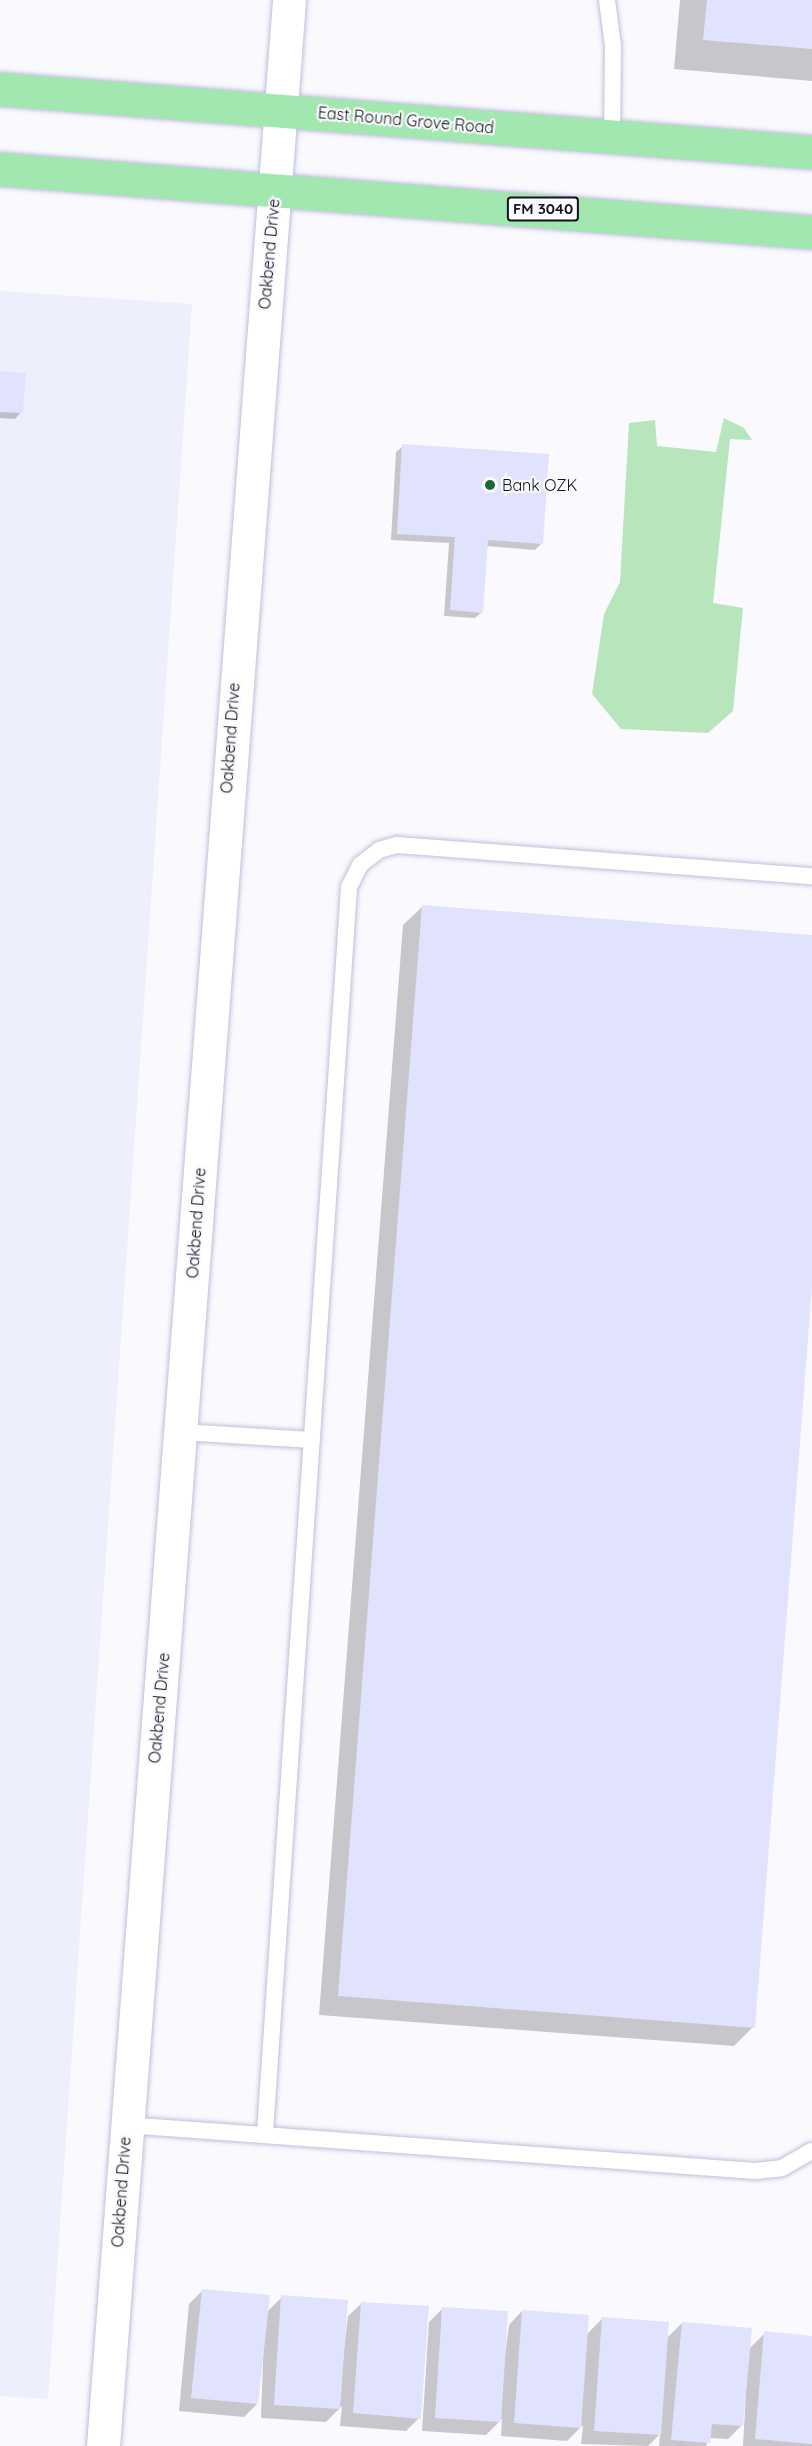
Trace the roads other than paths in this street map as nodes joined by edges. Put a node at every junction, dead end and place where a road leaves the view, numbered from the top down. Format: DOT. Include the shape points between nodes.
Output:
graph roads {
  1 [pos="289,0"];
  2 [pos="607,0"];
  3 [pos="0,89"];
  4 [pos="280,109"];
  5 [pos="612,137"];
  6 [pos="812,152"];
  7 [pos="0,169"];
  8 [pos="274,189"];
  9 [pos="812,232"];
  10 [pos="812,876"];
  11 [pos="181,1432"];
  12 [pos="312,1440"];
  13 [pos="126,2126"];
  14 [pos="265,2133"];
  15 [pos="812,2151"];
  16 [pos="103,2446"];
  1 -- 4 [label="street, Oakbend Drive"];
  2 -- 5 [label="lane" via="613,46"];
  3 -- 4 [label="main road, East Round Grove Road"];
  4 -- 5 [label="main road, East Round Grove Road"];
  4 -- 8 [label="street, Oakbend Drive"];
  5 -- 6 [label="main road, East Round Grove Road"];
  7 -- 8 [label="main road, FM 3040"];
  8 -- 9 [label="main road, FM 3040"];
  8 -- 11 [label="street, Oakbend Drive"];
  10 -- 12 [label="lane" via="397,844 380,850 360,865 349,887"];
  11 -- 12 [label="lane"];
  11 -- 13 [label="street, Oakbend Drive"];
  12 -- 14 [label="lane"];
  13 -- 14 [label="lane"];
  13 -- 16 [label="street, Oakbend Drive"];
  14 -- 15 [label="lane" via="755,2171 782,2168"];
}
